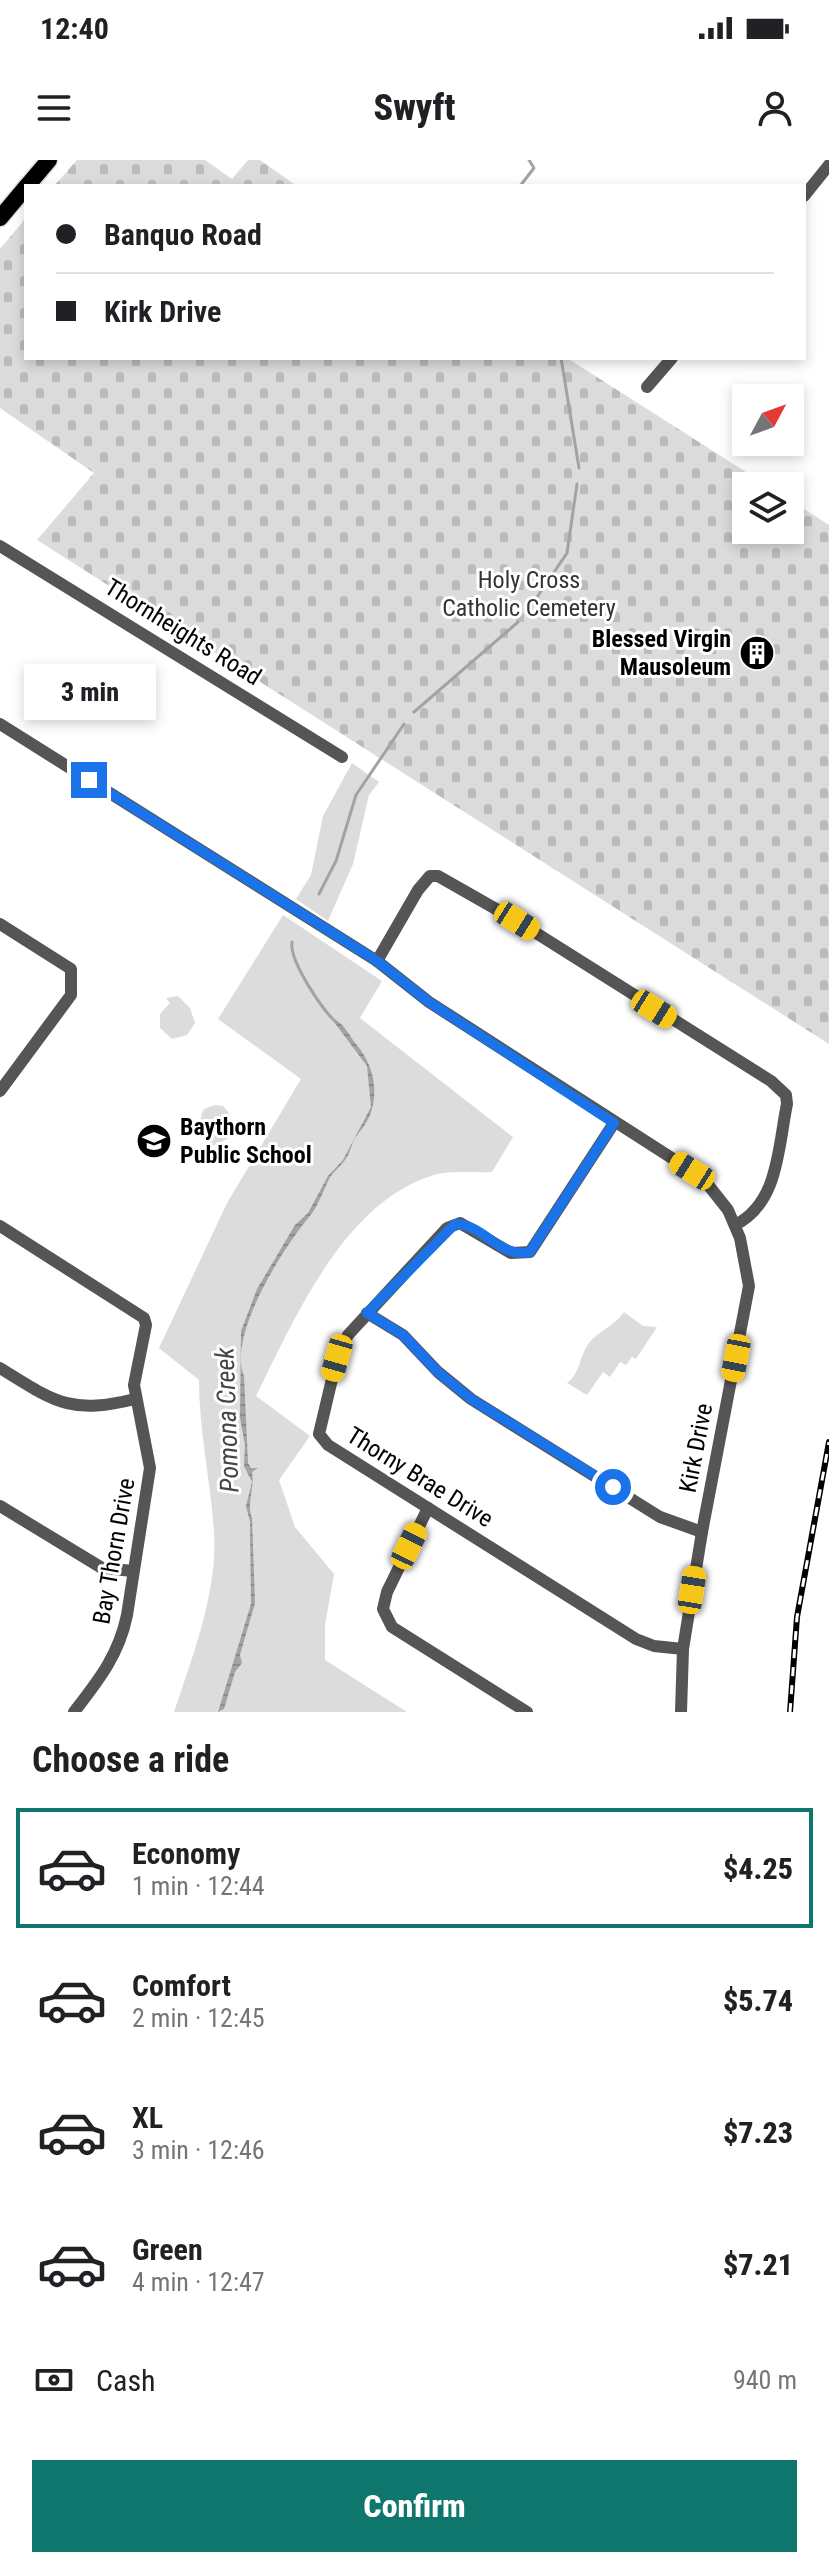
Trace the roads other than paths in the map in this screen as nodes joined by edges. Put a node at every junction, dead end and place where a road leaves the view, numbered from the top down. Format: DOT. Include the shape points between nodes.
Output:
graph roads {
  1 [pos="49,160"];
  2 [pos="829,165"];
  3 [pos="29,184"];
  4 [pos="24,190"];
  5 [pos="806,194"];
  6 [pos="0,218"];
  7 [pos="670,360"];
  8 [pos="647,387"];
  9 [pos="0,546"];
  10 [pos="0,724"];
  11 [pos="342,757"];
  12 [pos="0,924"];
  13 [pos="377,961"];
  14 [pos="3,1083"];
  15 [pos="614,1123"];
  16 [pos="735,1225"];
  17 [pos="0,1226"];
  18 [pos="367,1313"];
  19 [pos="0,1368"];
  20 [pos="135,1399"];
  21 [pos="0,1506"];
  22 [pos="428,1508"];
  23 [pos="702,1532"];
  24 [pos="133,1571"];
  25 [pos="683,1649"];
  26 [pos="74,1712"];
  27 [pos="527,1712"];
  28 [pos="681,1712"];
  1 -- 3 [label="main road"];
  2 -- 5 [label="street"];
  4 -- 6 [label="main road"];
  7 -- 8 [label="street"];
  9 -- 11 [label="street, Thornheights Road"];
  10 -- 13 [label="street, Kirk Drive"];
  12 -- 14 [label="street" via="71,969 74,978 71,995"];
  13 -- 15 [label="street, Kirk Drive" via="429,1002"];
  13 -- 16 [label="street" via="418,890 430,876 438,876 771,1081 786,1095 787,1104 770,1186 750,1217"];
  15 -- 16 [label="street, Kirk Drive" via="692,1171 720,1199"];
  15 -- 18 [label="street, Thorny Brae Drive" via="530,1252 511,1253 455,1224"];
  16 -- 23 [label="street, Kirk Drive" via="749,1286"];
  17 -- 20 [label="street, Bay Thorn Drive" via="144,1318"];
  18 -- 22 [label="street, Thorny Brae Drive" via="337,1358 319,1434 328,1445"];
  18 -- 23 [label="street" via="403,1335 471,1399 660,1517"];
  19 -- 20 [label="street" via="53,1400 80,1408"];
  20 -- 24 [label="street, Bay Thorn Drive" via="150,1468"];
  21 -- 24 [label="street" via="102,1568"];
  22 -- 25 [label="street, Thorny Brae Drive" via="636,1639"];
  22 -- 27 [label="street" via="387,1592 385,1615 392,1627"];
  23 -- 25 [label="street, Kirk Drive"];
  24 -- 26 [label="street, Bay Thorn Drive" via="123,1635 101,1680"];
  25 -- 28 [label="street, Kirk Drive"];
}
